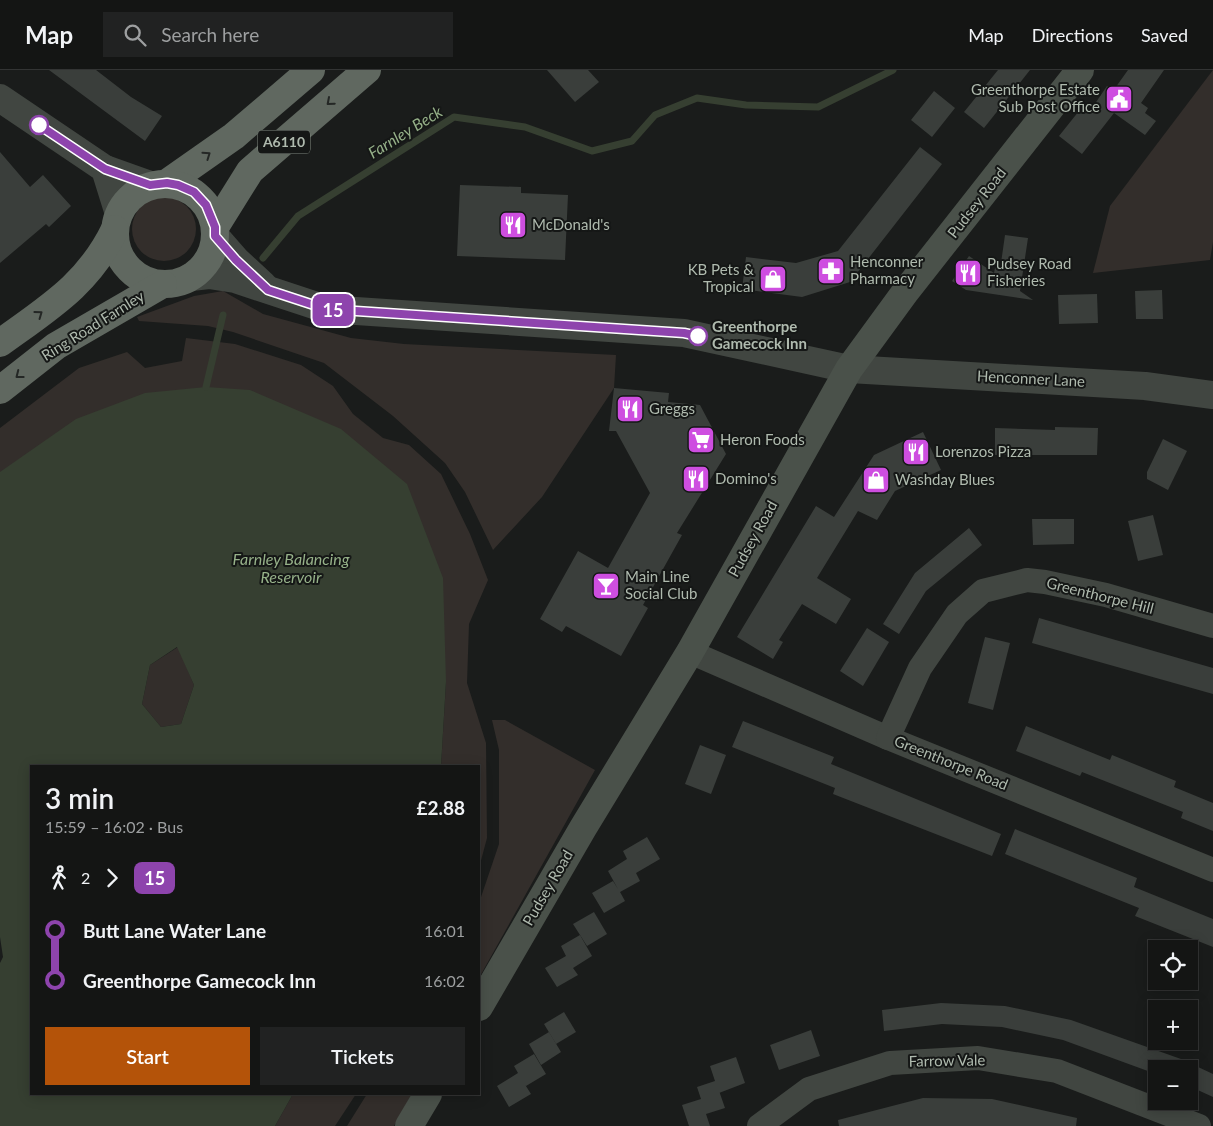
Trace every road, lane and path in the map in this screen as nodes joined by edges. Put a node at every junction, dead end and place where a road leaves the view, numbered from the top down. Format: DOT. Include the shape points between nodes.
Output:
graph roads {
  1 [pos="311,70"];
  2 [pos="367,70"];
  3 [pos="1080,70"];
  4 [pos="0,98"];
  5 [pos="105,169"];
  6 [pos="159,184"];
  7 [pos="117,221"];
  8 [pos="215,231"];
  9 [pos="191,277"];
  10 [pos="163,284"];
  11 [pos="268,290"];
  12 [pos="0,343"];
  13 [pos="848,370"];
  14 [pos="0,390"];
  15 [pos="1213,395"];
  16 [pos="1213,626"];
  17 [pos="690,652"];
  18 [pos="888,738"];
  19 [pos="1213,870"];
  20 [pos="480,1005"];
  21 [pos="427,1095"];
  22 [pos="409,1126"];
  23 [pos="759,1126"];
  24 [pos="1199,1126"];
  6 -- 1 [label="highway, A6110, one-way" via="234,136"];
  2 -- 8 [label="highway, A6110, one-way" via="250,171"];
  3 -- 13 [label="main road, Pudsey Road"];
  4 -- 5 [label="street"];
  5 -- 6 [label="street"];
  5 -- 7 [label="street"];
  6 -- 7 [label="highway" via="134,194"];
  6 -- 8 [label="highway" via="178,185 194,192 206,205"];
  7 -- 10 [label="highway" via="116,244 125,264 146,280"];
  12 -- 7 [label="highway, one-way" via="71,291 105,250"];
  8 -- 9 [label="highway" via="212,252"];
  8 -- 11 [label="street" via="236,260"];
  9 -- 10 [label="highway"];
  9 -- 11 [label="street, Henconner Lane" via="209,275 235,279"];
  10 -- 14 [label="highway, Ring Road Farnley, one-way" via="56,346"];
  11 -- 13 [label="street, Henconner Lane" via="326,309 684,333"];
  13 -- 15 [label="street, Henconner Lane" via="1145,386"];
  13 -- 17 [label="main road, Pudsey Road"];
  16 -- 18 [label="street, Greenthorpe Hill" via="1106,595 1045,582 1027,580 983,591 957,614 920,668"];
  17 -- 18 [label="street, Greenthorpe Road"];
  17 -- 20 [label="main road, Pudsey Road"];
  18 -- 19 [label="street, Greenthorpe Road"];
  21 -- 22 [label="main road"];
  23 -- 24 [label="street, Farrow Vale" via="809,1089 890,1063 978,1058 1057,1071"];
}
